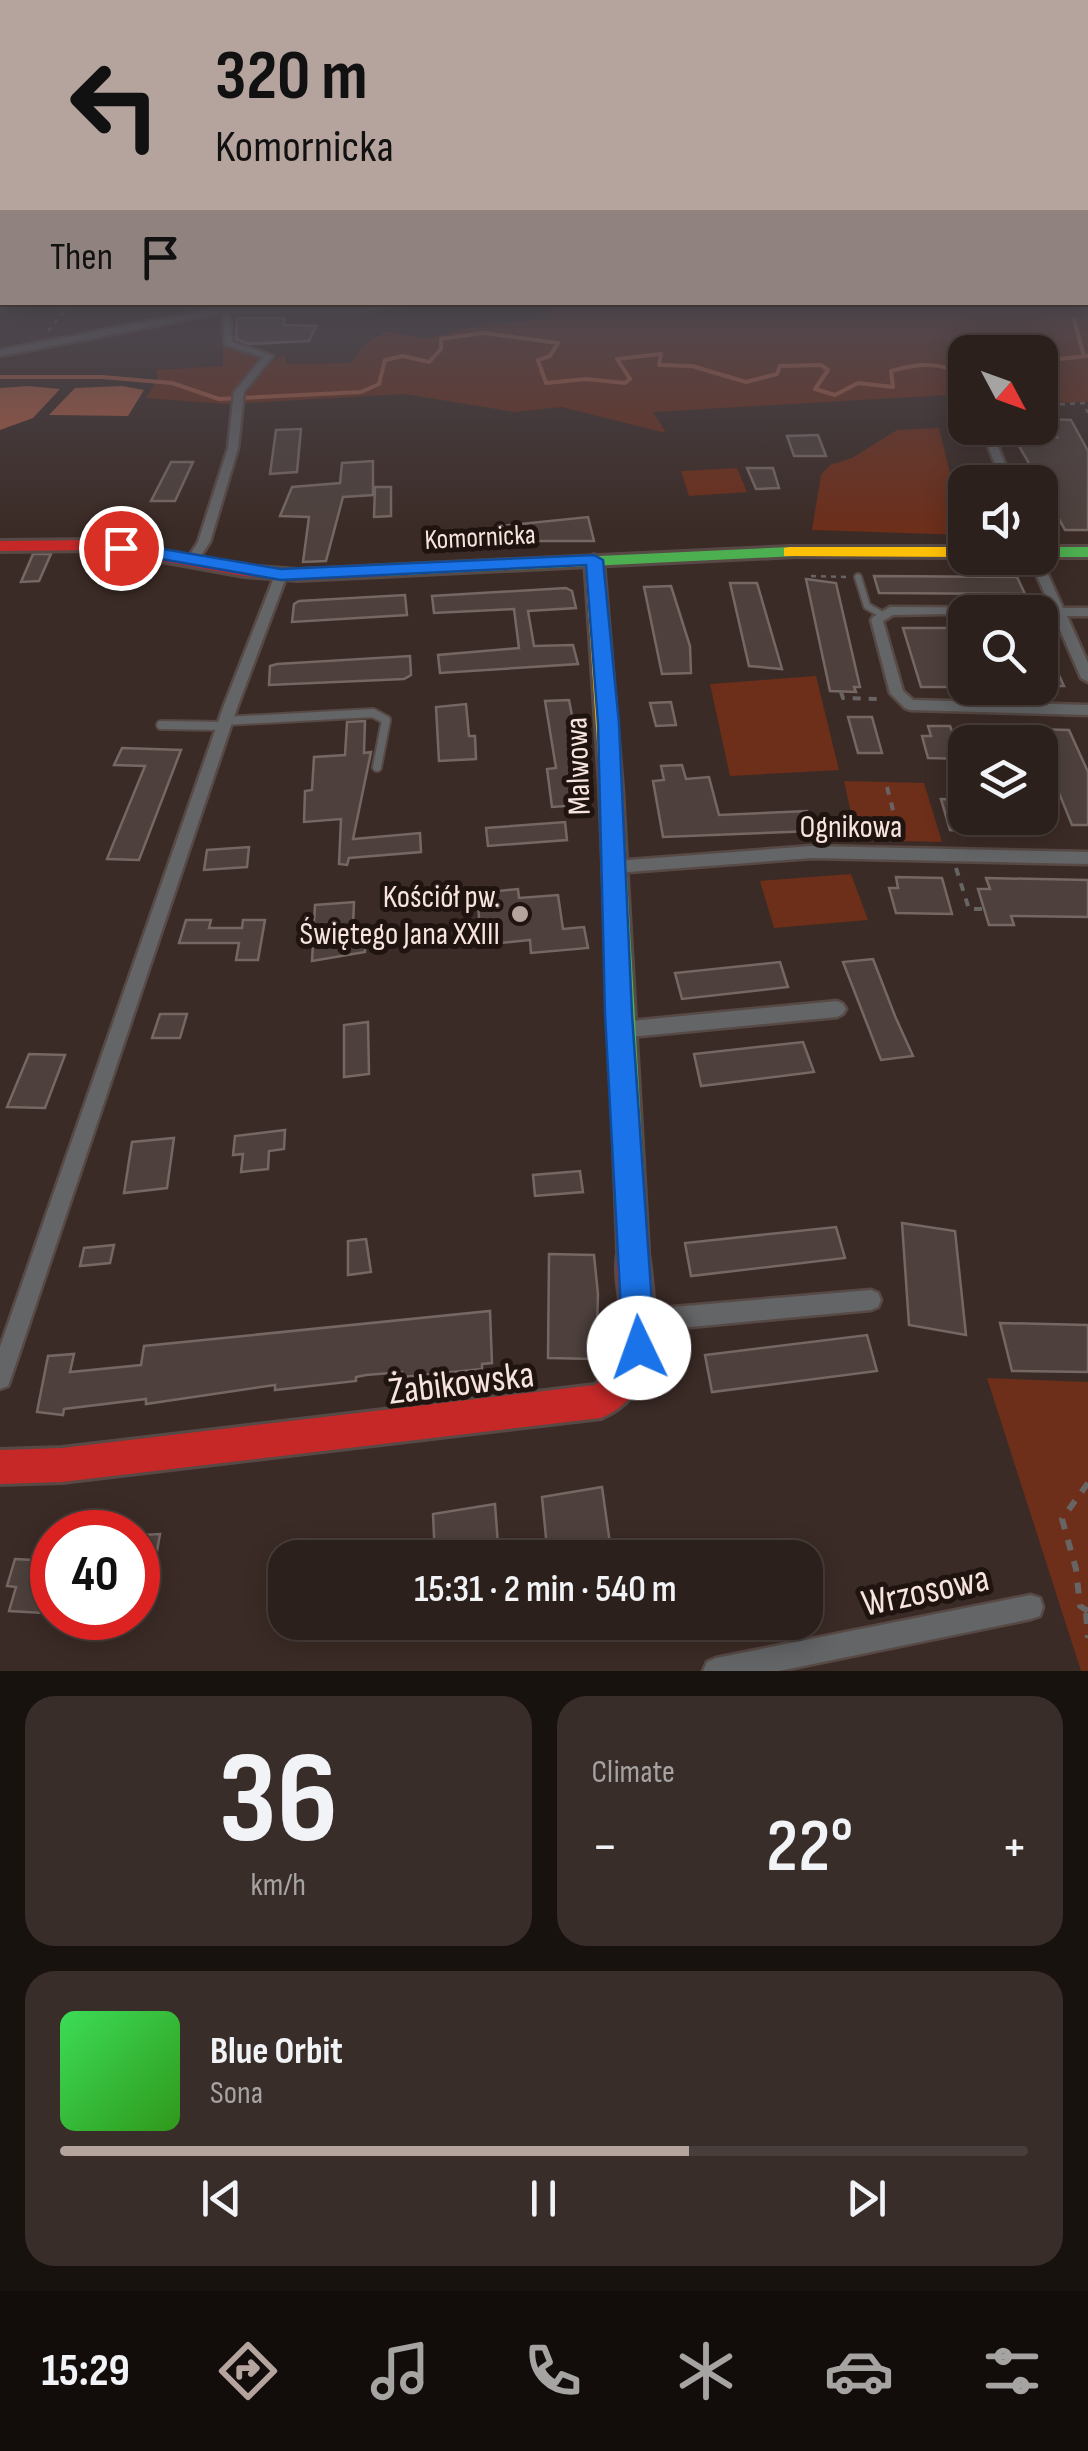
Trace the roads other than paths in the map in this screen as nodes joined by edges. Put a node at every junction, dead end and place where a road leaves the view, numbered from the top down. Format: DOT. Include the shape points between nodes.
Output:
graph roads {
  1 [pos="255,374"];
  2 [pos="0,546"];
  3 [pos="948,552"];
  4 [pos="1088,552"];
  5 [pos="1058,554"];
  6 [pos="594,560"];
  7 [pos="192,561"];
  8 [pos="281,575"];
  9 [pos="858,577"];
  10 [pos="1058,611"];
  11 [pos="1088,612"];
  12 [pos="948,613"];
  13 [pos="881,614"];
  14 [pos="1088,678"];
  15 [pos="1088,710"];
  16 [pos="224,724"];
  17 [pos="161,726"];
  18 [pos="377,767"];
  19 [pos="1088,858"];
  20 [pos="615,867"];
  21 [pos="836,1009"];
  22 [pos="620,1030"];
  23 [pos="870,1300"];
  24 [pos="638,1321"];
  25 [pos="0,1378"];
  26 [pos="0,1466"];
  27 [pos="1031,1607"];
  28 [pos="716,1671"];
  1 -- 7 [label="street" via="237,399 233,448"];
  2 -- 7 [label="street, Komornicka" via="92,544"];
  3 -- 6 [label="street, Komornicka"];
  4 -- 5 [label="street"];
  6 -- 8 [label="street, Komornicka"];
  6 -- 20 [label="street, Malwowa"];
  7 -- 8 [label="street, Komornicka"];
  8 -- 16 [label="street"];
  9 -- 13 [label="lane" via="867,606"];
  10 -- 11 [label="street"];
  10 -- 14 [label="street"];
  12 -- 13 [label="street"];
  13 -- 15 [label="street" via="878,624 898,693 910,705"];
  16 -- 17 [label="lane"];
  16 -- 18 [label="lane" via="373,713 386,720"];
  16 -- 25 [label="street"];
  19 -- 20 [label="street, Ognikowa" via="812,852"];
  20 -- 22 [label="street, Malwowa"];
  21 -- 22 [label="street"];
  22 -- 24 [label="street, Malwowa"];
  23 -- 24 [label="street"];
  24 -- 26 [label="street, Żabikowska" via="634,1372 601,1401 62,1465"];
  27 -- 28 [label="street, Wrzosowa"];
}
